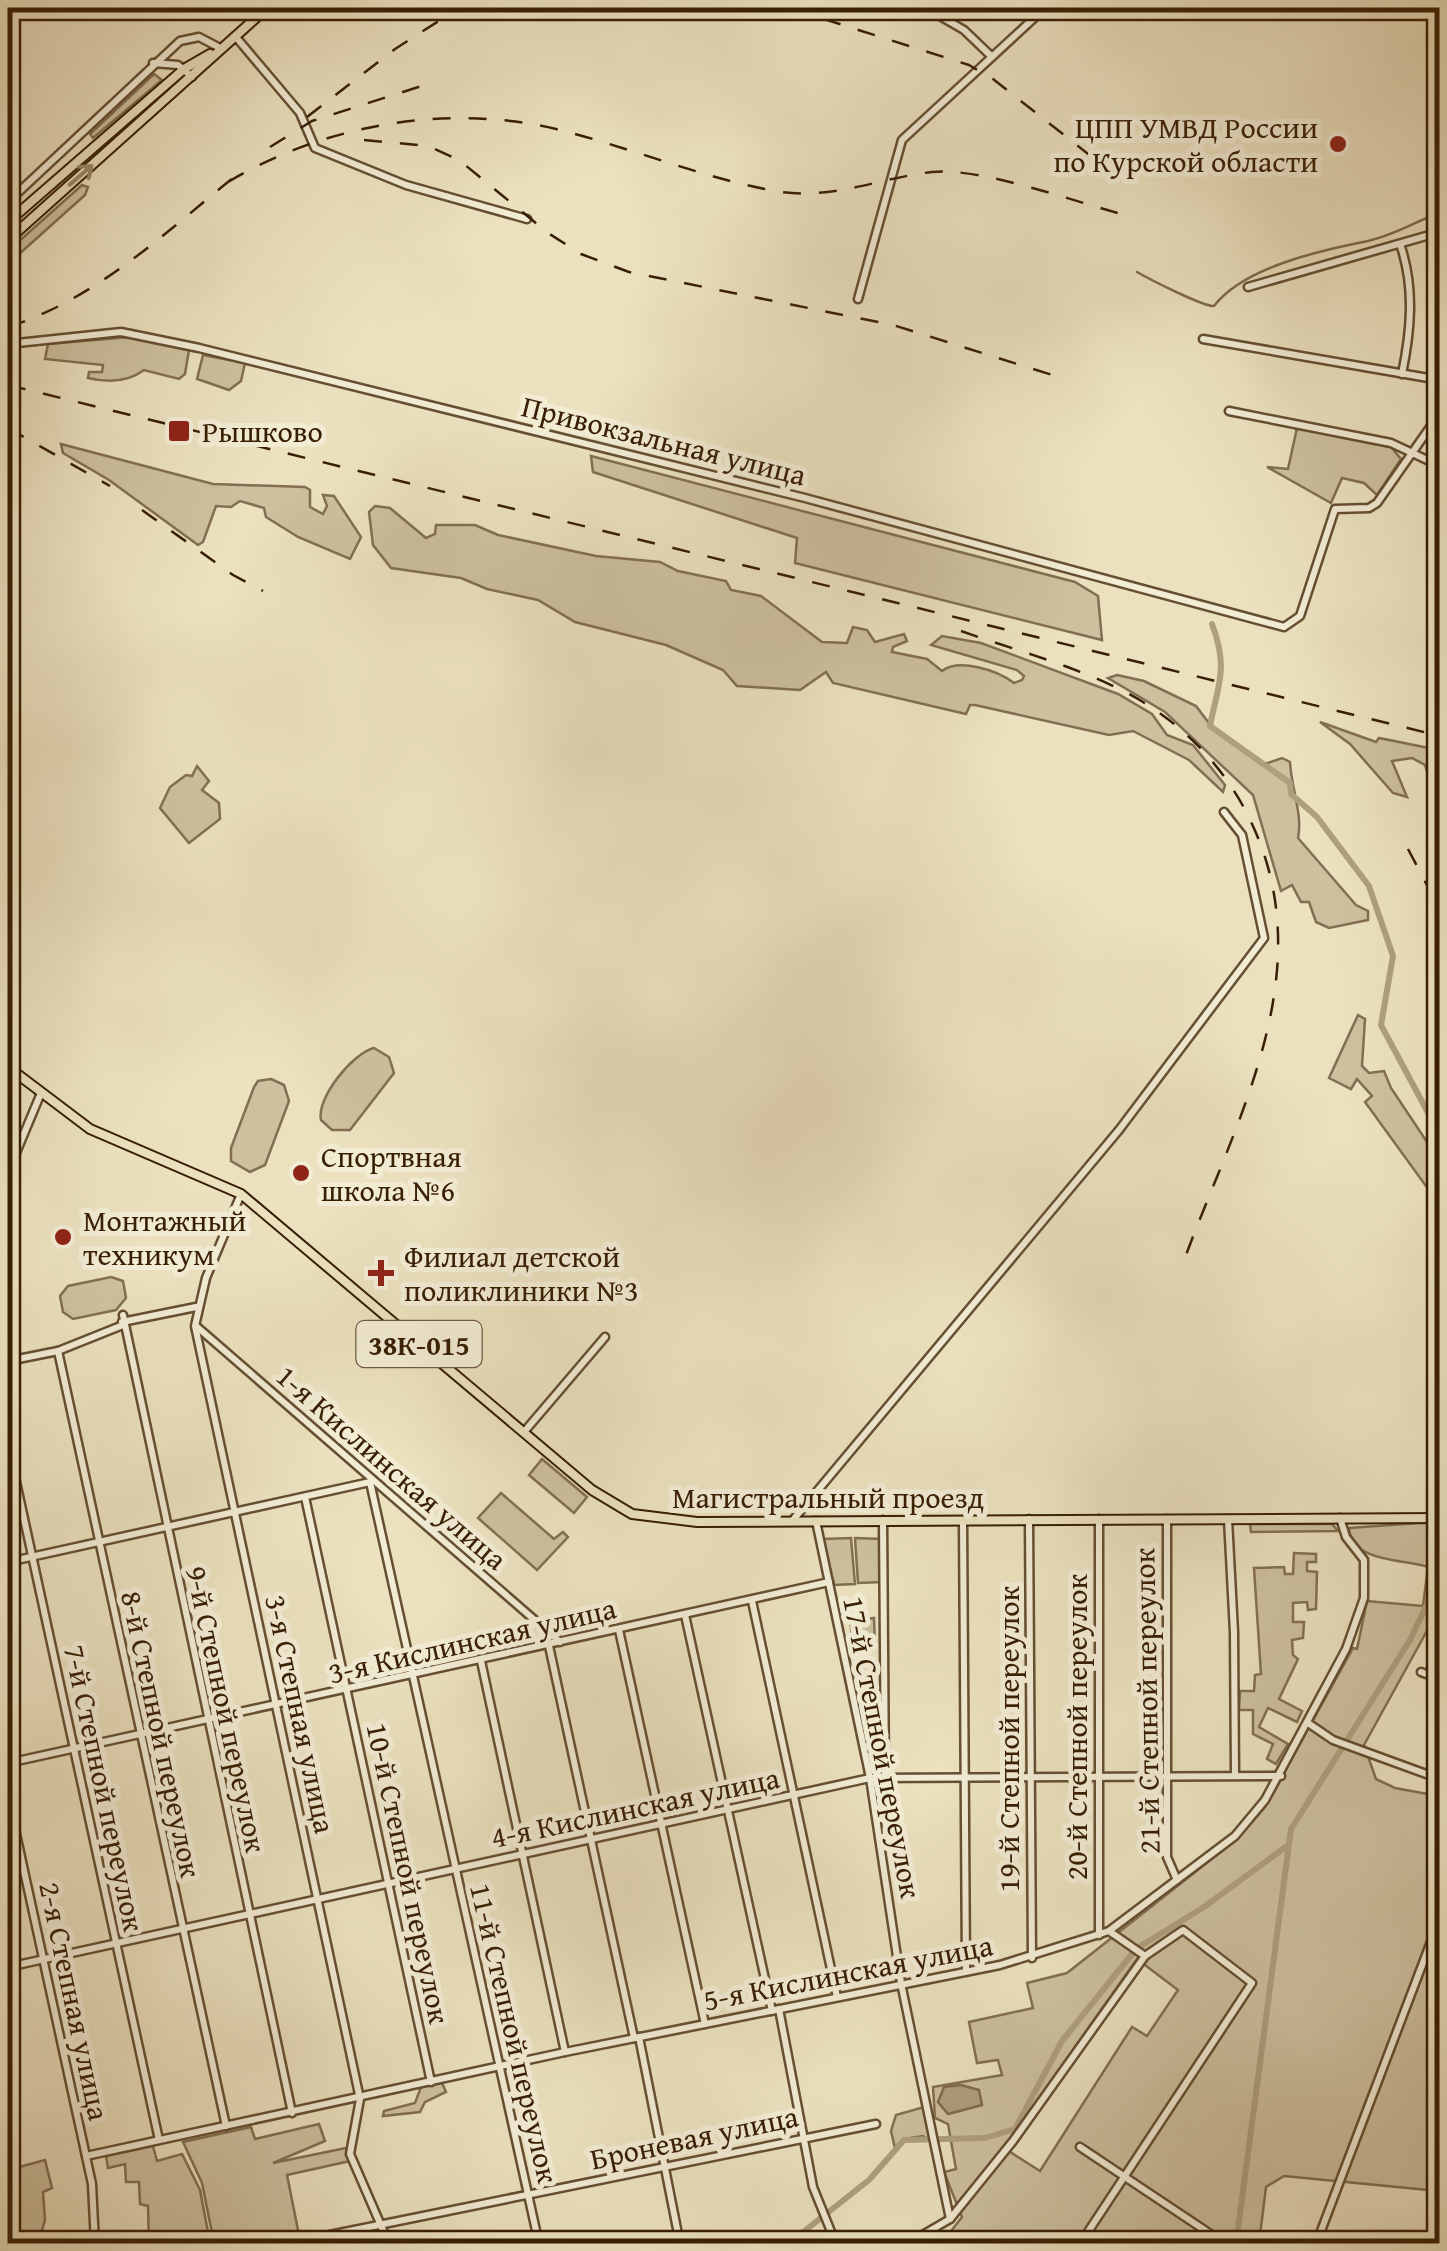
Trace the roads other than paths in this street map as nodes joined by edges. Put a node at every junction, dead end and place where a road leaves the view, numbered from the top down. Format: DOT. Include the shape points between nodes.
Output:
graph roads {
  1 [pos="267,8"];
  2 [pos="926,8"];
  3 [pos="1045,8"];
  4 [pos="235,36"];
  5 [pos="219,49"];
  6 [pos="990,55"];
  7 [pos="152,63"];
  8 [pos="188,73"];
  9 [pos="8,202"];
  10 [pos="527,220"];
  11 [pos="8,222"];
  12 [pos="1440,232"];
  13 [pos="8,240"];
  14 [pos="1400,244"];
  15 [pos="1248,288"];
  16 [pos="858,299"];
  17 [pos="1203,339"];
  18 [pos="8,344"];
  19 [pos="1402,374"];
  20 [pos="1440,380"];
  21 [pos="1229,410"];
  22 [pos="1440,413"];
  23 [pos="1411,450"];
  24 [pos="1440,466"];
  25 [pos="1224,812"];
  26 [pos="8,1067"];
  27 [pos="41,1092"];
  28 [pos="8,1172"];
  29 [pos="240,1194"];
  30 [pos="196,1306"];
  31 [pos="122,1320"];
  32 [pos="194,1326"];
  33 [pos="605,1337"];
  34 [pos="58,1351"];
  35 [pos="8,1361"];
  36 [pos="524,1432"];
  37 [pos="8,1445"];
  38 [pos="370,1482"];
  39 [pos="305,1497"];
  40 [pos="234,1512"];
  41 [pos="1166,1518"];
  42 [pos="1228,1518"];
  43 [pos="1340,1518"];
  44 [pos="1440,1518"];
  45 [pos="1029,1519"];
  46 [pos="1099,1519"];
  47 [pos="793,1520"];
  48 [pos="816,1520"];
  49 [pos="883,1520"];
  50 [pos="963,1520"];
  51 [pos="164,1528"];
  52 [pos="97,1542"];
  53 [pos="32,1557"];
  54 [pos="8,1562"];
  55 [pos="828,1582"];
  56 [pos="752,1602"];
  57 [pos="685,1616"];
  58 [pos="619,1630"];
  59 [pos="561,1643"];
  60 [pos="548,1646"];
  61 [pos="480,1661"];
  62 [pos="1421,1672"];
  63 [pos="412,1676"];
  64 [pos="1440,1679"];
  65 [pos="346,1692"];
  66 [pos="277,1707"];
  67 [pos="206,1722"];
  68 [pos="1308,1723"];
  69 [pos="140,1736"];
  70 [pos="74,1750"];
  71 [pos="8,1763"];
  72 [pos="964,1774"];
  73 [pos="1031,1774"];
  74 [pos="1098,1775"];
  75 [pos="1235,1775"];
  76 [pos="885,1776"];
  77 [pos="1166,1776"];
  78 [pos="1281,1776"];
  79 [pos="870,1778"];
  80 [pos="1440,1779"];
  81 [pos="794,1796"];
  82 [pos="8,1797"];
  83 [pos="727,1810"];
  84 [pos="662,1824"];
  85 [pos="592,1840"];
  86 [pos="520,1854"];
  87 [pos="454,1869"];
  88 [pos="1178,1880"];
  89 [pos="388,1883"];
  90 [pos="318,1898"];
  91 [pos="249,1914"];
  92 [pos="1440,1918"];
  93 [pos="182,1928"];
  94 [pos="1109,1931"];
  95 [pos="1099,1935"];
  96 [pos="116,1942"];
  97 [pos="1144,1956"];
  98 [pos="1032,1958"];
  99 [pos="42,1959"];
  100 [pos="8,1967"];
  101 [pos="966,1971"];
  102 [pos="902,1983"];
  103 [pos="837,1998"];
  104 [pos="775,2010"];
  105 [pos="705,2024"];
  106 [pos="636,2038"];
  107 [pos="565,2052"];
  108 [pos="498,2067"];
  109 [pos="431,2082"];
  110 [pos="360,2099"];
  111 [pos="292,2113"];
  112 [pos="876,2124"];
  113 [pos="226,2126"];
  114 [pos="159,2140"];
  115 [pos="802,2140"];
  116 [pos="8,2144"];
  117 [pos="1080,2148"];
  118 [pos="86,2156"];
  119 [pos="12,2164"];
  120 [pos="664,2166"];
  121 [pos="1123,2175"];
  122 [pos="529,2194"];
  123 [pos="950,2219"];
  124 [pos="383,2224"];
  125 [pos="1440,2229"];
  126 [pos="1218,2239"];
  127 [pos="95,2244"];
  128 [pos="285,2244"];
  129 [pos="389,2244"];
  130 [pos="539,2244"];
  131 [pos="680,2244"];
  132 [pos="836,2244"];
  133 [pos="887,2244"];
  134 [pos="1080,2244"];
  135 [pos="1316,2244"];
  136 [pos="1434,2244"];
  1 -- 4 [label="main road"];
  2 -- 6 [label="street"];
  3 -- 6 [label="street"];
  4 -- 5 [label="main road"];
  4 -- 10 [label="street" via="300,113 315,148 406,185"];
  5 -- 7 [label="street" via="187,38"];
  5 -- 8 [label="main road"];
  6 -- 16 [label="street" via="902,140"];
  7 -- 8 [label="street" via="172,63"];
  7 -- 9 [label="street"];
  8 -- 11 [label="main road"];
  13 -- 8 [label="main road, one-way"];
  12 -- 14 [label="street"];
  14 -- 15 [label="street"];
  14 -- 19 [label="street" via="1410,278"];
  17 -- 19 [label="street"];
  18 -- 23 [label="street, Привокзальная улица" via="120,332 200,348 805,498 1274,626 1291,626 1300,616 1333,512 1377,504"];
  19 -- 20 [label="street"];
  21 -- 23 [label="street"];
  22 -- 23 [label="street"];
  23 -- 24 [label="street"];
  25 -- 47 [label="street" via="1242,835 1264,938 1119,1130"];
  26 -- 27 [label="main road, Магистральный проезд / 38К-015"];
  27 -- 28 [label="street"];
  27 -- 29 [label="main road, Магистральный проезд / 38К-015" via="90,1129"];
  29 -- 30 [label="street, 3-я Степная улица"];
  29 -- 36 [label="main road, Магистральный проезд / 38К-015"];
  30 -- 31 [label="street"];
  30 -- 32 [label="street, 3-я Степная улица"];
  31 -- 34 [label="street"];
  31 -- 51 [label="street, 9-й Степной переулок"];
  32 -- 38 [label="street, 1-я Кислинская улица"];
  32 -- 40 [label="street, 3-я Степная улица"];
  33 -- 36 [label="street"];
  34 -- 35 [label="street"];
  34 -- 52 [label="street, 8-й Степной переулок"];
  36 -- 47 [label="main road, Магистральный проезд / 38К-015" via="595,1493 632,1514 697,1522"];
  37 -- 53 [label="street, 7-й Степной переулок"];
  38 -- 39 [label="street"];
  38 -- 59 [label="street, 1-я Кислинская улица"];
  38 -- 63 [label="street, 11-й Степной переулок"];
  39 -- 40 [label="street"];
  39 -- 65 [label="street, 10-й Степной переулок"];
  40 -- 51 [label="street"];
  40 -- 66 [label="street, 3-я Степная улица"];
  41 -- 42 [label="main road, Магистральный проезд / 38К-015"];
  41 -- 46 [label="main road, Магистральный проезд / 38К-015"];
  41 -- 77 [label="street, 21-й Степной переулок"];
  42 -- 43 [label="main road, Магистральный проезд / 38К-015"];
  42 -- 75 [label="street"];
  43 -- 44 [label="main road, Магистральный проезд / 38К-015"];
  43 -- 68 [label="street, 5-я Кислинская улица" via="1364,1560 1367,1580 1349,1642"];
  45 -- 46 [label="main road, Магистральный проезд / 38К-015"];
  45 -- 50 [label="main road, Магистральный проезд / 38К-015"];
  45 -- 73 [label="street, 19-й Степной переулок"];
  46 -- 74 [label="street, 20-й Степной переулок"];
  47 -- 48 [label="main road, Магистральный проезд / 38К-015"];
  48 -- 49 [label="main road, Магистральный проезд / 38К-015"];
  48 -- 55 [label="street, 17-й Степной переулок"];
  49 -- 50 [label="main road, Магистральный проезд / 38К-015"];
  49 -- 76 [label="street, 17-й Степной переулок"];
  50 -- 72 [label="street"];
  51 -- 52 [label="street"];
  51 -- 67 [label="street, 9-й Степной переулок"];
  52 -- 53 [label="street"];
  52 -- 69 [label="street, 8-й Степной переулок"];
  53 -- 54 [label="street"];
  53 -- 70 [label="street, 7-й Степной переулок"];
  55 -- 56 [label="street, 3-я Кислинская улица"];
  55 -- 79 [label="street, 17-й Степной переулок"];
  56 -- 57 [label="street, 3-я Кислинская улица"];
  56 -- 81 [label="street"];
  57 -- 58 [label="street, 3-я Кислинская улица"];
  57 -- 83 [label="street"];
  58 -- 59 [label="street, 3-я Кислинская улица"];
  58 -- 84 [label="street"];
  59 -- 60 [label="street, 3-я Кислинская улица"];
  60 -- 61 [label="street, 3-я Кислинская улица"];
  60 -- 85 [label="street"];
  61 -- 63 [label="street, 3-я Кислинская улица"];
  61 -- 86 [label="street"];
  62 -- 64 [label="street"];
  63 -- 65 [label="street, 3-я Кислинская улица"];
  63 -- 87 [label="street, 11-й Степной переулок"];
  65 -- 66 [label="street, 3-я Кислинская улица"];
  65 -- 89 [label="street, 10-й Степной переулок"];
  66 -- 67 [label="street, 3-я Кислинская улица"];
  66 -- 90 [label="street, 3-я Степная улица"];
  67 -- 69 [label="street, 3-я Кислинская улица"];
  67 -- 91 [label="street, 9-й Степной переулок"];
  68 -- 78 [label="street, 5-я Кислинская улица"];
  68 -- 80 [label="street" via="1333,1740"];
  69 -- 70 [label="street, 3-я Кислинская улица"];
  69 -- 93 [label="street, 8-й Степной переулок"];
  70 -- 71 [label="street, 3-я Кислинская улица"];
  70 -- 96 [label="street, 7-й Степной переулок"];
  72 -- 73 [label="street, 4-я Кислинская улица"];
  72 -- 76 [label="street, 4-я Кислинская улица"];
  72 -- 101 [label="street"];
  73 -- 74 [label="street, 4-я Кислинская улица"];
  73 -- 98 [label="street, 19-й Степной переулок"];
  74 -- 77 [label="street, 4-я Кислинская улица"];
  74 -- 95 [label="street, 20-й Степной переулок"];
  75 -- 77 [label="street, 4-я Кислинская улица"];
  75 -- 78 [label="street, 4-я Кислинская улица"];
  76 -- 79 [label="street, 4-я Кислинская улица"];
  77 -- 88 [label="street, 21-й Степной переулок" via="1168,1865"];
  78 -- 88 [label="street, 5-я Кислинская улица" via="1235,1836"];
  79 -- 81 [label="street, 4-я Кислинская улица"];
  79 -- 102 [label="street, 17-й Степной переулок"];
  81 -- 83 [label="street, 4-я Кислинская улица"];
  81 -- 103 [label="street"];
  82 -- 99 [label="street, 2-я Степная улица"];
  83 -- 84 [label="street, 4-я Кислинская улица"];
  83 -- 104 [label="street"];
  84 -- 85 [label="street, 4-я Кислинская улица"];
  84 -- 105 [label="street"];
  85 -- 86 [label="street, 4-я Кислинская улица"];
  85 -- 106 [label="street"];
  86 -- 87 [label="street, 4-я Кислинская улица"];
  86 -- 107 [label="street"];
  87 -- 89 [label="street, 4-я Кислинская улица"];
  87 -- 108 [label="street, 11-й Степной переулок"];
  88 -- 94 [label="street, 5-я Кислинская улица"];
  89 -- 90 [label="street, 4-я Кислинская улица"];
  89 -- 109 [label="street, 10-й Степной переулок"];
  90 -- 91 [label="street, 4-я Кислинская улица"];
  90 -- 110 [label="street, 3-я Степная улица"];
  91 -- 93 [label="street, 4-я Кислинская улица"];
  91 -- 111 [label="street, 9-й Степной переулок"];
  92 -- 135 [label="street"];
  93 -- 96 [label="street, 4-я Кислинская улица"];
  93 -- 113 [label="street, 8-й Степной переулок"];
  94 -- 95 [label="street, 5-я Кислинская улица"];
  94 -- 97 [label="street"];
  95 -- 98 [label="street, 5-я Кислинская улица"];
  96 -- 99 [label="street, 4-я Кислинская улица"];
  96 -- 114 [label="street, 7-й Степной переулок"];
  97 -- 121 [label="street" via="1183,1930 1252,1983"];
  97 -- 123 [label="street"];
  98 -- 101 [label="street, 5-я Кислинская улица"];
  99 -- 100 [label="street, 4-я Кислинская улица"];
  99 -- 118 [label="street, 2-я Степная улица"];
  101 -- 102 [label="street, 5-я Кислинская улица"];
  102 -- 103 [label="street, 5-я Кислинская улица"];
  102 -- 123 [label="street, 17-й Степной переулок"];
  103 -- 104 [label="street, 5-я Кислинская улица"];
  104 -- 105 [label="street, 5-я Кислинская улица"];
  104 -- 115 [label="street"];
  105 -- 106 [label="street, 5-я Кислинская улица"];
  106 -- 107 [label="street, 5-я Кислинская улица"];
  106 -- 120 [label="street"];
  107 -- 108 [label="street, 5-я Кислинская улица"];
  108 -- 109 [label="street, 5-я Кислинская улица"];
  108 -- 122 [label="street, 11-й Степной переулок"];
  109 -- 110 [label="street, 5-я Кислинская улица"];
  110 -- 111 [label="street, 5-я Кислинская улица"];
  110 -- 124 [label="street, 3-я Степная улица" via="350,2154"];
  111 -- 113 [label="street, 5-я Кислинская улица"];
  112 -- 115 [label="street, Броневая улица"];
  113 -- 114 [label="street, 5-я Кислинская улица"];
  114 -- 118 [label="street, 5-я Кислинская улица"];
  115 -- 120 [label="street, Броневая улица"];
  115 -- 132 [label="street" via="812,2187"];
  116 -- 119 [label="street"];
  117 -- 121 [label="street"];
  118 -- 127 [label="street, 2-я Степная улица"];
  120 -- 122 [label="street, Броневая улица"];
  120 -- 131 [label="street"];
  121 -- 126 [label="street"];
  121 -- 134 [label="street"];
  122 -- 124 [label="street, Броневая улица"];
  122 -- 130 [label="street, 11-й Степной переулок"];
  123 -- 133 [label="street" via="919,2237"];
  124 -- 128 [label="street, Броневая улица"];
  124 -- 129 [label="street, 3-я Степная улица"];
  125 -- 136 [label="street"];
}
